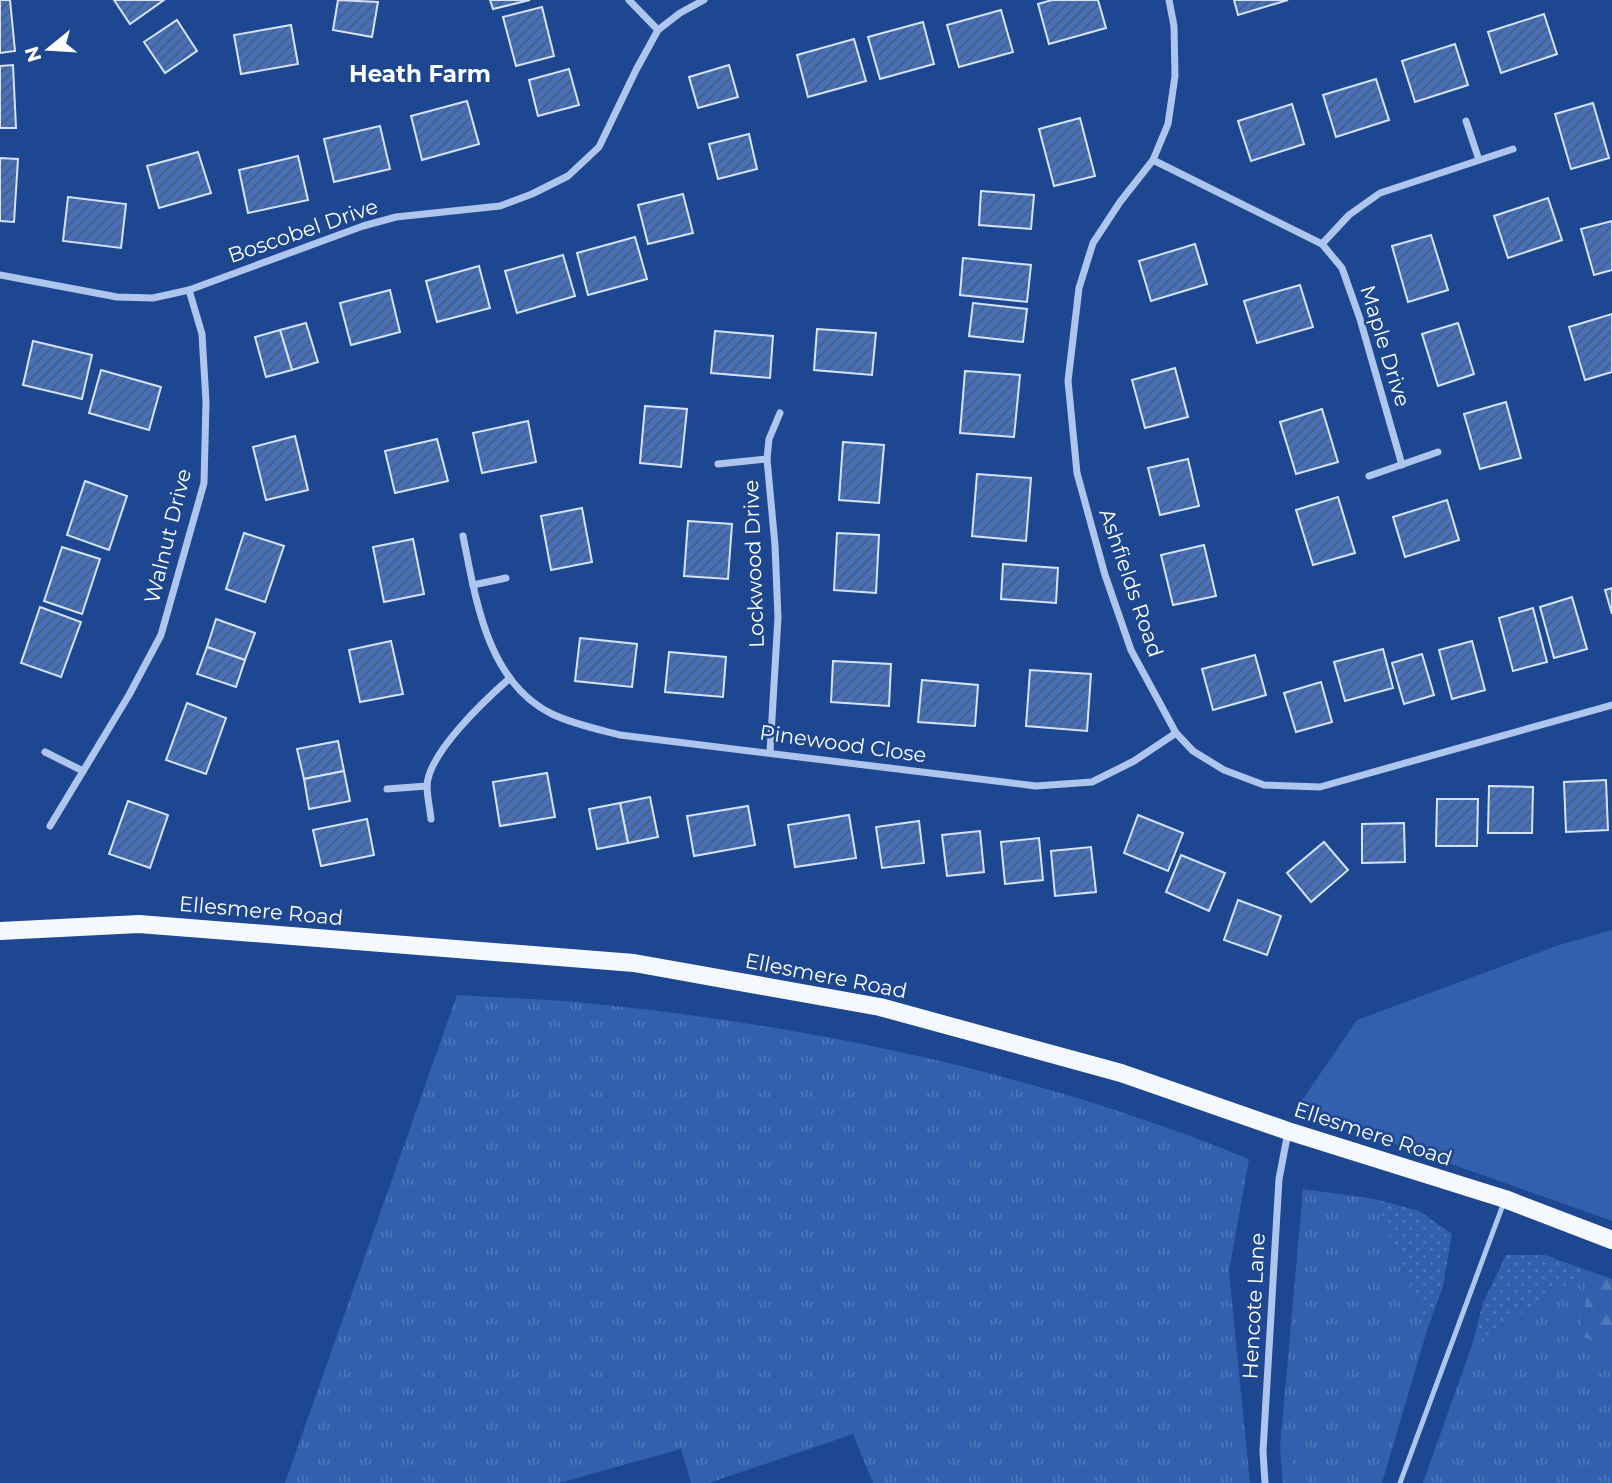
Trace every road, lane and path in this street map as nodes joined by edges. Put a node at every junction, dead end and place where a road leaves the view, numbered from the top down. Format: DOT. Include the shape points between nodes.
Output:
graph roads {
  1 [pos="629,0"];
  2 [pos="704,0"];
  3 [pos="1169,0"];
  4 [pos="659,30"];
  5 [pos="1466,121"];
  6 [pos="1513,149"];
  7 [pos="1153,160"];
  8 [pos="1479,160"];
  9 [pos="1322,244"];
  10 [pos="0,275"];
  11 [pos="189,290"];
  12 [pos="780,413"];
  13 [pos="1438,452"];
  14 [pos="766,459"];
  15 [pos="718,464"];
  16 [pos="1402,465"];
  17 [pos="1369,476"];
  18 [pos="463,536"];
  19 [pos="506,578"];
  20 [pos="473,585"];
  21 [pos="510,678"];
  22 [pos="1612,705"];
  23 [pos="1176,733"];
  24 [pos="45,752"];
  25 [pos="770,752"];
  26 [pos="83,771"];
  27 [pos="427,786"];
  28 [pos="387,789"];
  29 [pos="431,819"];
  30 [pos="50,826"];
  31 [pos="0,932"];
  32 [pos="1288,1131"];
  33 [pos="1505,1199"];
  34 [pos="1612,1240"];
  35 [pos="1265,1483"];
  36 [pos="1400,1483"];
  1 -- 4 [label="street"];
  2 -- 4 [label="street, Boscobel Drive"];
  3 -- 7 [label="street, Ashfields Road" via="1175,76 1168,124"];
  4 -- 11 [label="street, Boscobel Drive" via="599,147 568,176 500,206 396,217 363,226"];
  5 -- 8 [label="street"];
  6 -- 8 [label="street"];
  7 -- 9 [label="street, Maple Drive"];
  7 -- 23 [label="street, Ashfields Road" via="1093,243 1079,288 1068,381 1077,472 1105,575 1131,650"];
  8 -- 9 [label="street" via="1380,193 1349,215"];
  9 -- 16 [label="street, Maple Drive" via="1342,268"];
  10 -- 11 [label="street, Boscobel Drive" via="117,297 153,298"];
  11 -- 26 [label="street, Walnut Drive" via="202,334 204,483 161,635"];
  12 -- 14 [label="street, Lockwood Drive"];
  13 -- 16 [label="street"];
  14 -- 15 [label="street, Lockwood Drive"];
  14 -- 25 [label="street, Lockwood Drive" via="778,617"];
  16 -- 17 [label="street"];
  18 -- 20 [label="street, Pinewood Close"];
  19 -- 20 [label="street"];
  20 -- 21 [label="street, Pinewood Close" via="488,640"];
  21 -- 25 [label="street, Pinewood Close" via="530,700 580,724 620,735"];
  21 -- 27 [label="street" via="472,712 446,745"];
  22 -- 23 [label="street, Ashfields Road" via="1320,787 1264,785 1234,774 1193,751"];
  23 -- 25 [label="street, Pinewood Close" via="1092,782 1036,786"];
  24 -- 26 [label="street"];
  26 -- 30 [label="street, Walnut Drive"];
  27 -- 28 [label="street"];
  27 -- 29 [label="street"];
  31 -- 32 [label="main road, Ellesmere Road" via="139,924 634,964 880,1007 1121,1073"];
  32 -- 33 [label="main road, Ellesmere Road"];
  32 -- 35 [label="street, Hencote Lane" via="1278,1193"];
  33 -- 34 [label="main road, Ellesmere Road"];
  33 -- 36 [label="lane"];
}
